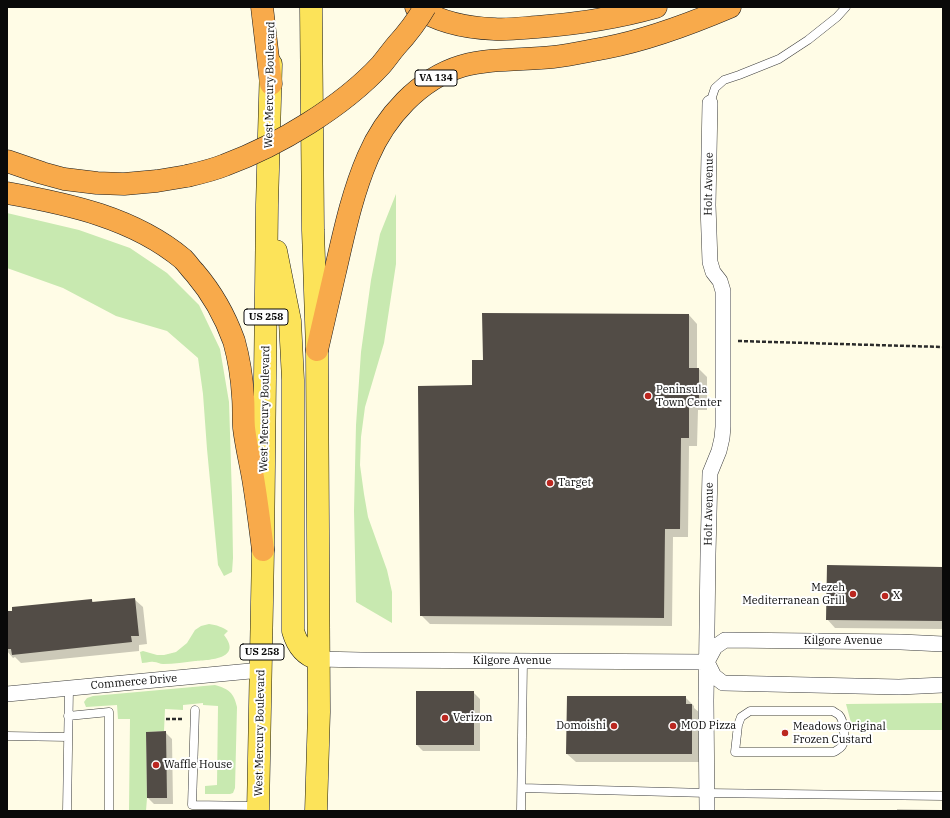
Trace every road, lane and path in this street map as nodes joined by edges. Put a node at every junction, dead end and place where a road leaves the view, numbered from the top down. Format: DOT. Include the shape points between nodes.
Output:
graph roads {
  1 [pos="262,7"];
  2 [pos="272,7"];
  3 [pos="311,7"];
  4 [pos="416,7"];
  5 [pos="425,7"];
  6 [pos="656,7"];
  7 [pos="730,7"];
  8 [pos="846,7"];
  9 [pos="271,84"];
  10 [pos="710,103"];
  11 [pos="7,161"];
  12 [pos="7,193"];
  13 [pos="267,205"];
  14 [pos="724,341"];
  15 [pos="943,347"];
  16 [pos="317,350"];
  17 [pos="263,550"];
  18 [pos="943,644"];
  19 [pos="318,659"];
  20 [pos="523,661"];
  21 [pos="707,662"];
  22 [pos="262,670"];
  23 [pos="943,685"];
  24 [pos="68,689"];
  25 [pos="7,694"];
  26 [pos="195,710"];
  27 [pos="68,716"];
  28 [pos="166,718"];
  29 [pos="195,719"];
  30 [pos="7,736"];
  31 [pos="68,737"];
  32 [pos="735,752"];
  33 [pos="522,788"];
  34 [pos="707,792"];
  35 [pos="943,796"];
  36 [pos="197,808"];
  37 [pos="258,808"];
  38 [pos="66,811"];
  39 [pos="109,811"];
  40 [pos="316,811"];
  41 [pos="521,811"];
  42 [pos="707,811"];
  1 -- 9 [label="highway"];
  2 -- 9 [label="main road, West Mercury Boulevard / US 258"];
  3 -- 16 [label="main road"];
  4 -- 6 [label="highway" via="451,22 494,29 514,29 562,25"];
  5 -- 11 [label="highway, bridge" via="404,37 359,86 305,125 260,150 225,165 187,176 124,184 64,179"];
  7 -- 16 [label="highway, VA 134" via="655,35 607,47 555,56 461,66 424,85 391,118 368,156 349,214"];
  8 -- 10 [label="lane" via="808,40 778,59 724,80 715,88"];
  9 -- 13 [label="main road, West Mercury Boulevard / US 258"];
  10 -- 14 [label="street, Holt Avenue" via="710,262 723,291"];
  12 -- 17 [label="highway" via="90,211 126,224 157,240 184,260 206,287 226,320 234,342 240,370 244,427"];
  13 -- 17 [label="main road, West Mercury Boulevard / US 258"];
  13 -- 19 [label="main road" via="290,321 293,380 293,631 301,648 308,655"];
  14 -- 15 [label="path"];
  14 -- 21 [label="street, Holt Avenue" via="723,433 710,473"];
  16 -- 19 [label="main road"];
  17 -- 22 [label="main road, West Mercury Boulevard / US 258"];
  18 -- 21 [label="street, Kilgore Avenue" via="725,640 715,647"];
  19 -- 20 [label="street, Kilgore Avenue"];
  19 -- 40 [label="main road"];
  20 -- 21 [label="street, Kilgore Avenue"];
  20 -- 33 [label="lane"];
  21 -- 23 [label="street" via="714,676 723,683"];
  21 -- 34 [label="street, Holt Avenue"];
  22 -- 24 [label="street, Commerce Drive"];
  22 -- 37 [label="main road, West Mercury Boulevard / US 258"];
  24 -- 25 [label="street, Commerce Drive"];
  24 -- 27 [label="lane"];
  26 -- 29 [label="lane"];
  27 -- 31 [label="lane"];
  27 -- 39 [label="lane" via="109,712"];
  28 -- 29 [label="path"];
  29 -- 36 [label="lane" via="192,805"];
  30 -- 31 [label="lane"];
  31 -- 38 [label="lane"];
  32 -- 32 [label="lane" via="834,752 841,748 843,742 842,720 833,711 750,711 741,717 738,725"];
  33 -- 34 [label="lane"];
  33 -- 41 [label="lane"];
  34 -- 35 [label="lane"];
  34 -- 42 [label="street, Holt Avenue"];
  36 -- 37 [label="lane"];
}
